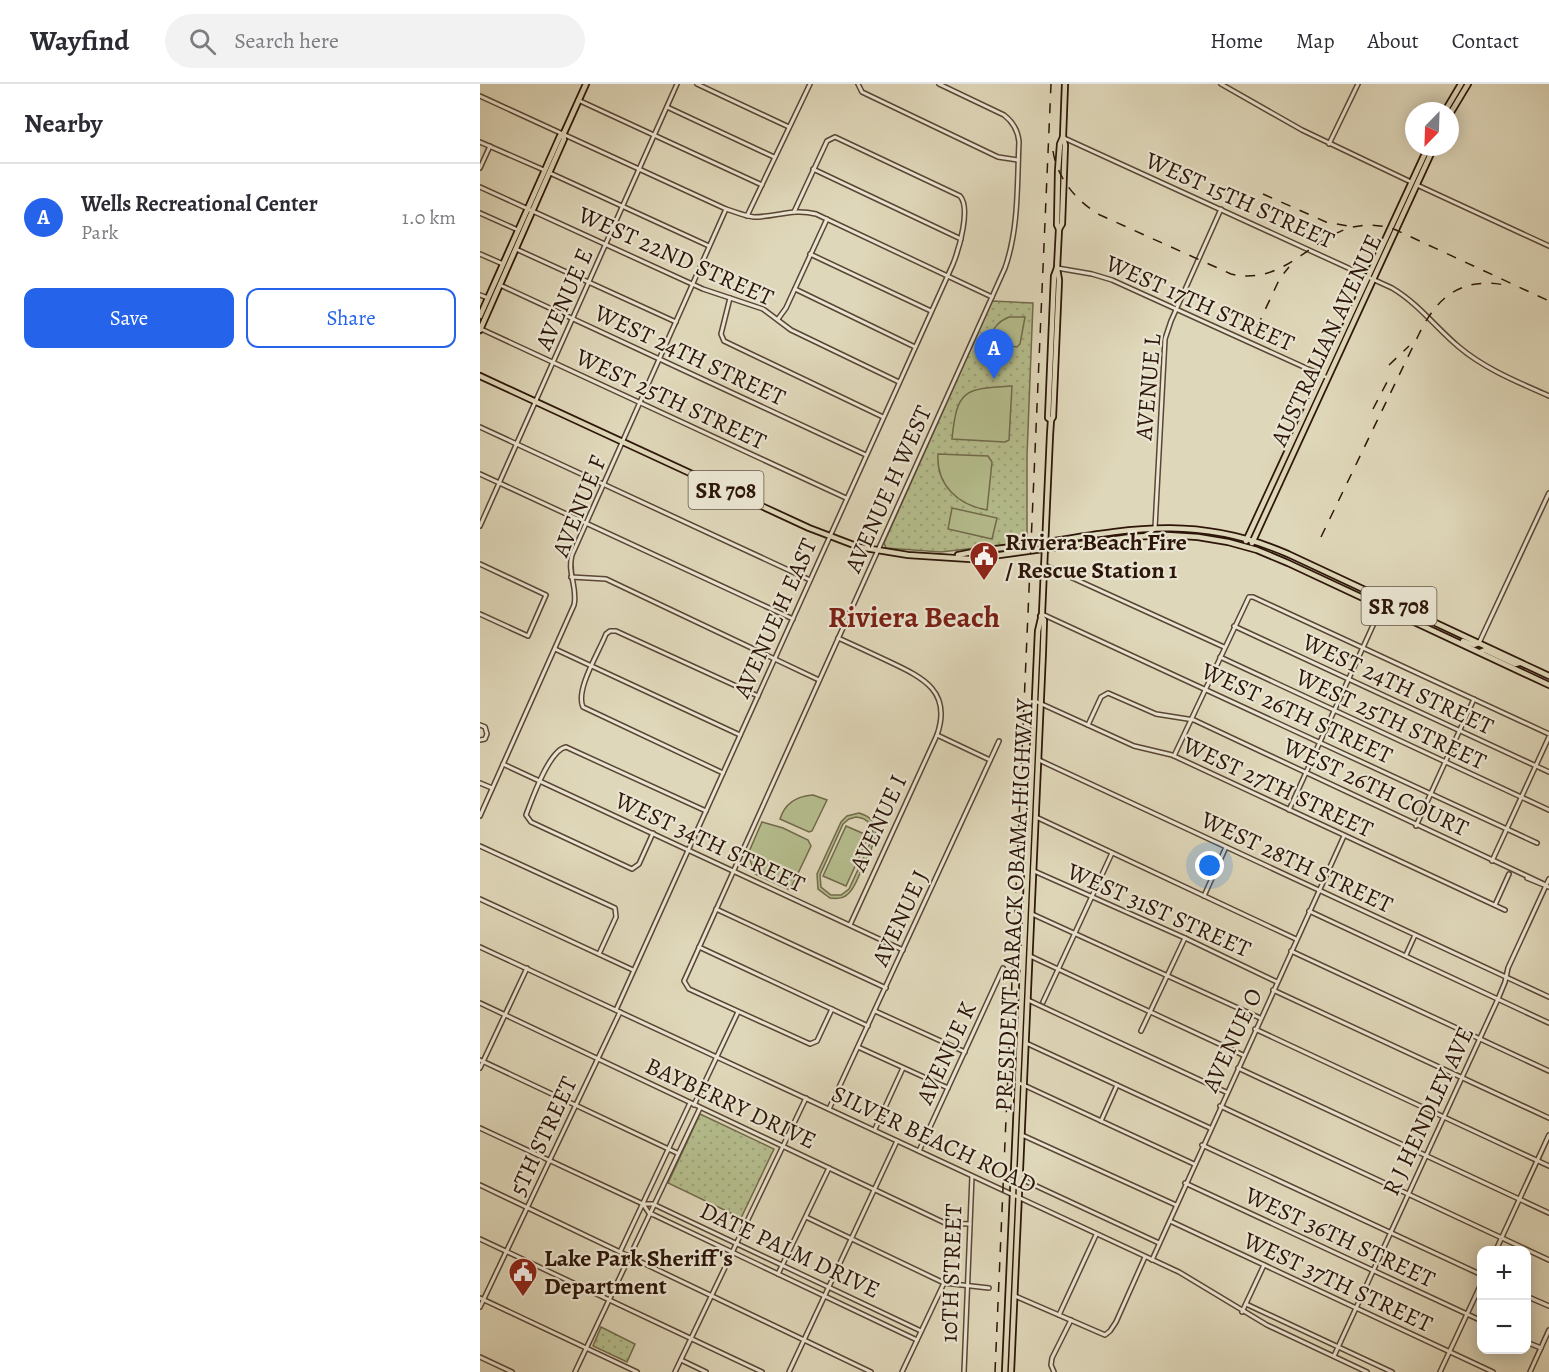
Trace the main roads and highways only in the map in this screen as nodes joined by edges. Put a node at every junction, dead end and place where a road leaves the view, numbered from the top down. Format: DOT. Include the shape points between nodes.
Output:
graph roads {
  1 [pos="586,84"];
  2 [pos="1065,84"];
  3 [pos="1461,84"];
  4 [pos="1468,84"];
  5 [pos="1450,102"];
  6 [pos="1457,102"];
  7 [pos="1424,156"];
  8 [pos="1430,156"];
  9 [pos="530,210"];
  10 [pos="1371,278"];
  11 [pos="480,316"];
  12 [pos="480,329"];
  13 [pos="480,376"];
  14 [pos="1250,540"];
  15 [pos="1045,542"];
  16 [pos="1247,547"];
  17 [pos="1045,548"];
  18 [pos="954,556"];
  19 [pos="1441,634"];
  20 [pos="1479,643"];
  21 [pos="1480,652"];
  22 [pos="1522,663"];
  23 [pos="1549,676"];
  24 [pos="1549,685"];
  25 [pos="1038,702"];
  26 [pos="1024,998"];
  27 [pos="1016,1196"];
  28 [pos="1005,1372"];
  29 [pos="1011,1372"];
  1 -- 9 [label="main road"];
  2 -- 15 [label="main road, PRESIDENT BARACK OBAMA HIGHWAY" via="1062,224 1054,276"];
  3 -- 5 [label="main road"];
  4 -- 6 [label="main road"];
  7 -- 10 [label="main road, AUSTRALIAN AVENUE"];
  8 -- 10 [label="main road, AUSTRALIAN AVENUE"];
  9 -- 11 [label="main road"];
  9 -- 12 [label="main road"];
  10 -- 14 [label="main road, AUSTRALIAN AVENUE"];
  13 -- 18 [label="main road, SR 708" via="830,537 878,551"];
  14 -- 15 [label="main road, SR 708" via="1198,529 1155,528"];
  14 -- 16 [label="main road, AUSTRALIAN AVENUE"];
  14 -- 20 [label="main road, SR 708"];
  15 -- 17 [label="main road, PRESIDENT BARACK OBAMA HIGHWAY"];
  15 -- 18 [label="main road, SR 708"];
  16 -- 17 [label="main road, SR 708" via="1198,537 1143,536"];
  16 -- 19 [label="main road, SR 708"];
  17 -- 18 [label="main road, SR 708" via="970,559"];
  17 -- 25 [label="main road, PRESIDENT BARACK OBAMA HIGHWAY"];
  19 -- 20 [label="main road" via="1445,632 1474,645"];
  19 -- 21 [label="main road, SR 708"];
  20 -- 22 [label="main road, SR 708"];
  21 -- 22 [label="main road" via="1485,650 1515,664"];
  21 -- 24 [label="main road, SR 708"];
  22 -- 23 [label="main road, SR 708"];
  25 -- 26 [label="main road, PRESIDENT BARACK OBAMA HIGHWAY" via="1029,956"];
  25 -- 26 [label="main road, PRESIDENT BARACK OBAMA HIGHWAY" via="1029,814"];
  26 -- 27 [label="main road, PRESIDENT BARACK OBAMA HIGHWAY" via="1015,1131"];
  26 -- 27 [label="main road, PRESIDENT BARACK OBAMA HIGHWAY" via="1022,1134"];
  27 -- 28 [label="main road"];
  27 -- 29 [label="main road"];
}
